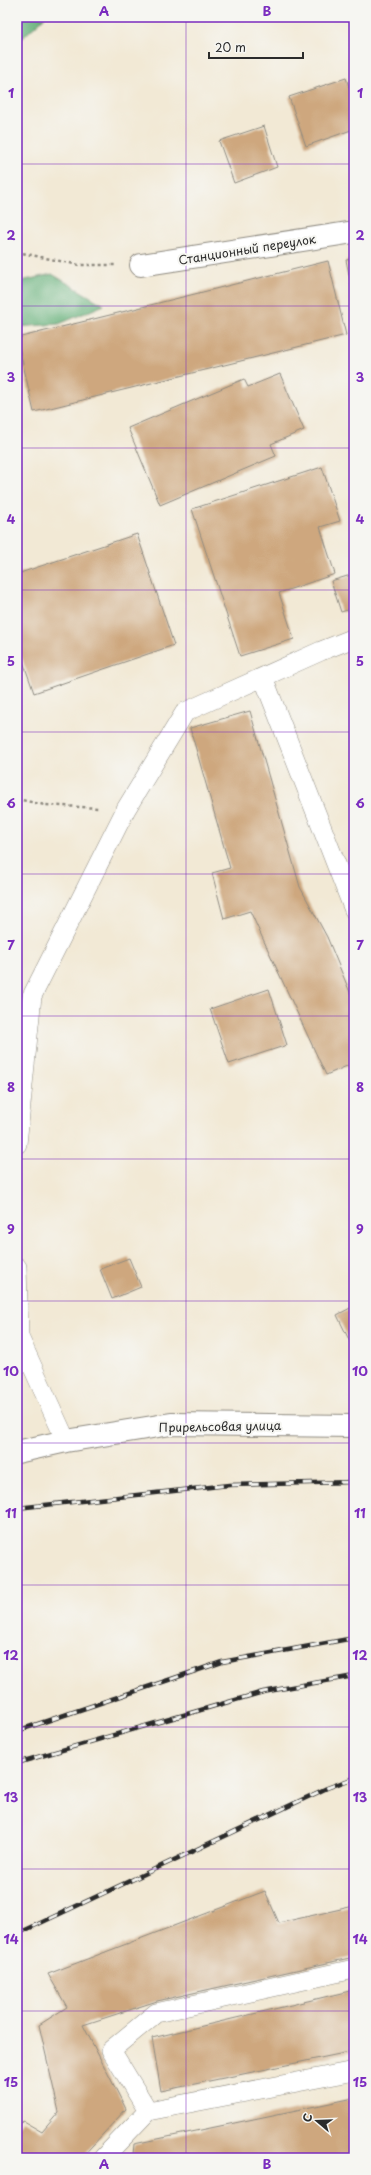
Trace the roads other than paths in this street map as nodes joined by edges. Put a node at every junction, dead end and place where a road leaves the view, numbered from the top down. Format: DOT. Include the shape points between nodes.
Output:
graph roads {
  1 [pos="354,232"];
  2 [pos="141,265"];
  3 [pos="354,638"];
  4 [pos="264,677"];
  5 [pos="354,910"];
  6 [pos="17,1144"];
  7 [pos="17,1267"];
  8 [pos="354,1426"];
  9 [pos="66,1441"];
  10 [pos="17,1452"];
  11 [pos="354,1969"];
  12 [pos="354,2071"];
  13 [pos="148,2110"];
  14 [pos="104,2158"];
  1 -- 2 [label="street, Станционный переулок"];
  3 -- 4 [label="lane"];
  4 -- 5 [label="lane"];
  4 -- 6 [label="lane" via="185,712 126,809 32,996"];
  7 -- 9 [label="lane" via="19,1337"];
  8 -- 9 [label="street, Прирельсовая улица" via="172,1424"];
  9 -- 10 [label="street, Прирельсовая улица"];
  11 -- 13 [label="lane" via="156,2013 111,2050"];
  12 -- 13 [label="lane"];
  13 -- 14 [label="lane"];
}
